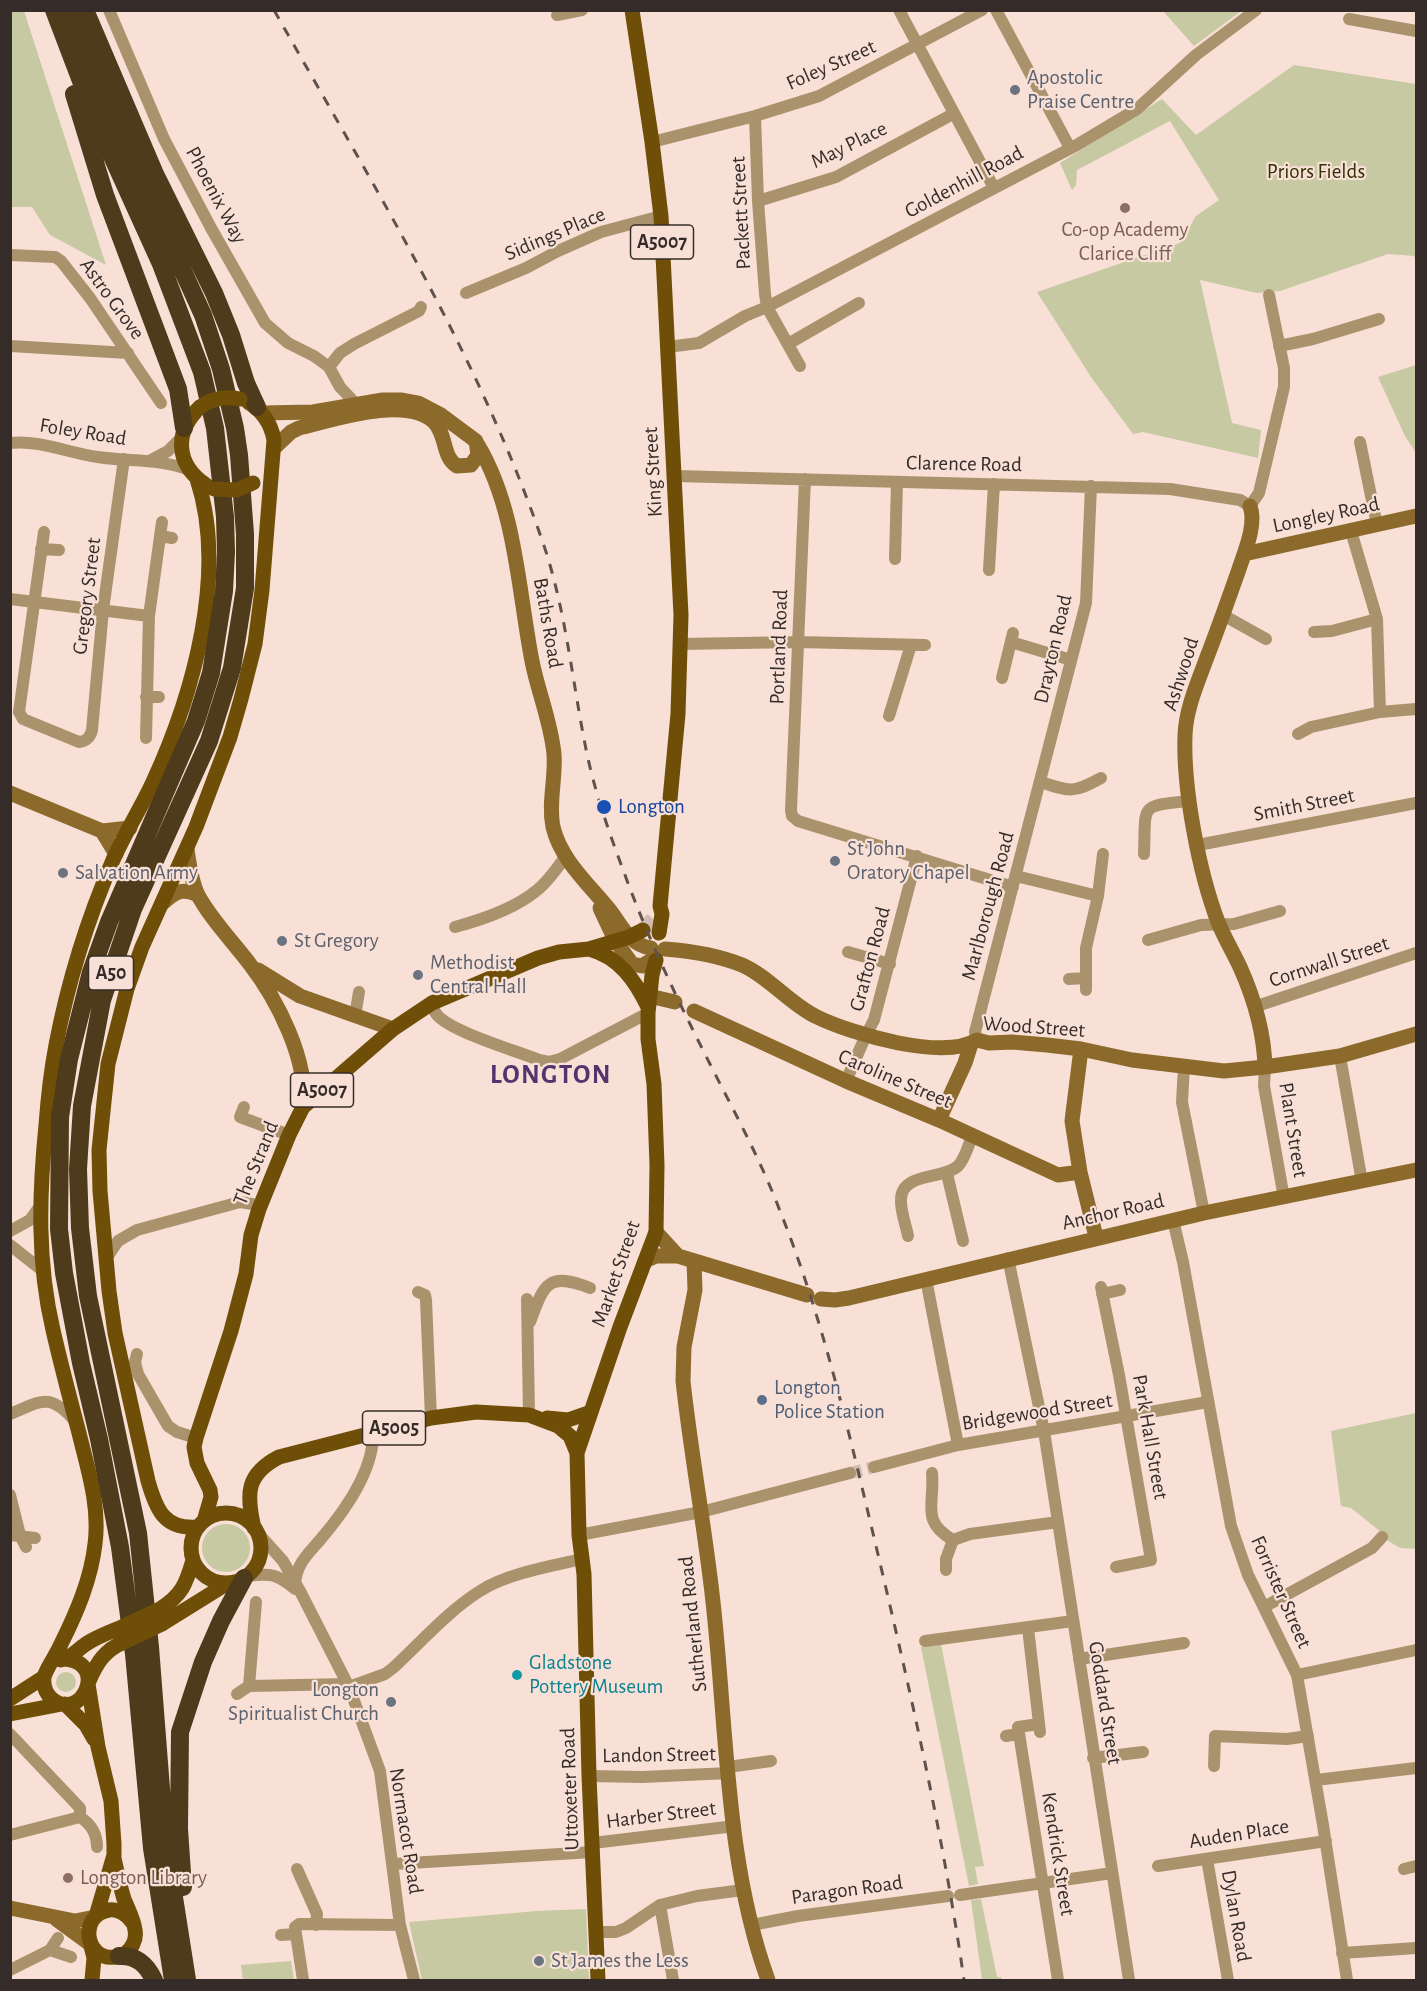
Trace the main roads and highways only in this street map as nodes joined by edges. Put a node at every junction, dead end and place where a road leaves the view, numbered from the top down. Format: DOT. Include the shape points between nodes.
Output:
graph roads {
  1 [pos="47,10"];
  2 [pos="54,10"];
  3 [pos="71,10"];
  4 [pos="85,10"];
  5 [pos="632,10"];
  6 [pos="260,410"];
  7 [pos="183,433"];
  8 [pos="273,455"];
  9 [pos="193,475"];
  10 [pos="589,949"];
  11 [pos="657,954"];
  12 [pos="648,1005"];
  13 [pos="591,1412"];
  14 [pos="532,1416"];
  15 [pos="577,1453"];
  16 [pos="201,1524"];
  17 [pos="255,1530"];
  18 [pos="193,1560"];
  19 [pos="240,1579"];
  20 [pos="161,1617"];
  21 [pos="123,1634"];
  22 [pos="66,1659"];
  23 [pos="45,1674"];
  24 [pos="88,1682"];
  25 [pos="10,1699"];
  26 [pos="63,1704"];
  27 [pos="10,1713"];
  28 [pos="98,1747"];
  29 [pos="114,1856"];
  30 [pos="95,1916"];
  31 [pos="132,1922"];
  32 [pos="91,1945"];
  33 [pos="118,1956"];
  34 [pos="92,1980"];
  35 [pos="154,1980"];
  36 [pos="173,1980"];
  37 [pos="188,1980"];
  38 [pos="598,1980"];
  1 -- 7 [label="highway" via="105,195 178,389"];
  2 -- 36 [label="highway, A50" via="202,372 215,428 225,517 224,591 211,673 196,722 108,922 69,1059 60,1117 59,1229 64,1273 120,1547 152,1848"];
  3 -- 37 [label="highway, A50" via="104,98 214,347 235,428 245,534 245,588 232,668 209,741 133,909 102,1000 82,1106 78,1169 88,1296 138,1533 165,1840"];
  4 -- 6 [label="highway" via="155,174 214,293 246,383"];
  5 -- 10 [label="main road, King Street / A5007" via="661,216 681,644 671,799 654,922"];
  6 -- 7 [label="main road, bridge" via="240,399 213,400 191,415"];
  6 -- 8 [label="main road" via="273,432"];
  7 -- 9 [label="main road" via="184,459"];
  8 -- 9 [label="main road, bridge" via="267,470 253,483 237,490 214,489"];
  8 -- 16 [label="main road, A50" via="255,644 230,737 127,989 108,1064 99,1150 115,1333 151,1493 161,1514 172,1524"];
  9 -- 23 [label="main road, A50" via="204,506 209,540 208,589 188,693 153,784 116,854 93,911 56,1044 41,1169 40,1240 53,1329 95,1502 95,1546 80,1603"];
  10 -- 12 [label="main road" via="611,957"];
  10 -- 16 [label="main road, The Strand / A5007" via="538,958 432,1003 393,1029 303,1107 259,1209 231,1331 196,1438 196,1462 211,1497"];
  11 -- 12 [label="main road, Market Street"];
  12 -- 13 [label="main road, Market Street" via="657,1165 656,1232"];
  13 -- 14 [label="main road, A5005" via="568,1420"];
  13 -- 15 [label="main road, Market Street"];
  14 -- 15 [label="main road, A5005" via="558,1426 570,1436"];
  14 -- 17 [label="main road, A5005" via="477,1412 431,1418 279,1457 258,1470 251,1481 250,1512"];
  15 -- 38 [label="main road, Uttoxeter Road"];
  16 -- 17 [label="main road" via="214,1515 228,1514 243,1518"];
  16 -- 18 [label="main road, A5007" via="192,1542"];
  17 -- 19 [label="main road" via="260,1554 255,1568"];
  18 -- 19 [label="main road" via="209,1579"];
  18 -- 20 [label="main road" via="184,1587"];
  19 -- 20 [label="main road"];
  19 -- 37 [label="highway" via="203,1662 180,1732 179,1829"];
  20 -- 21 [label="main road, bridge"];
  21 -- 22 [label="main road" via="86,1644"];
  21 -- 24 [label="main road" via="94,1667"];
  22 -- 23 [label="main road" via="57,1661"];
  22 -- 24 [label="main road" via="82,1666"];
  23 -- 25 [label="main road"];
  23 -- 26 [label="main road" via="47,1693"];
  24 -- 26 [label="main road" via="87,1691 78,1701"];
  24 -- 28 [label="main road"];
  26 -- 27 [label="main road"];
  26 -- 28 [label="main road" via="86,1725"];
  28 -- 29 [label="main road" via="111,1801"];
  29 -- 30 [label="main road"];
  29 -- 31 [label="main road"];
  30 -- 31 [label="main road" via="113,1910 127,1915"];
  30 -- 32 [label="main road" via="88,1930"];
  31 -- 33 [label="main road" via="134,1942"];
  32 -- 33 [label="main road" via="103,1956"];
  32 -- 34 [label="main road"];
  33 -- 34 [label="main road"];
  33 -- 35 [label="highway" via="131,1957 143,1964"];
}
